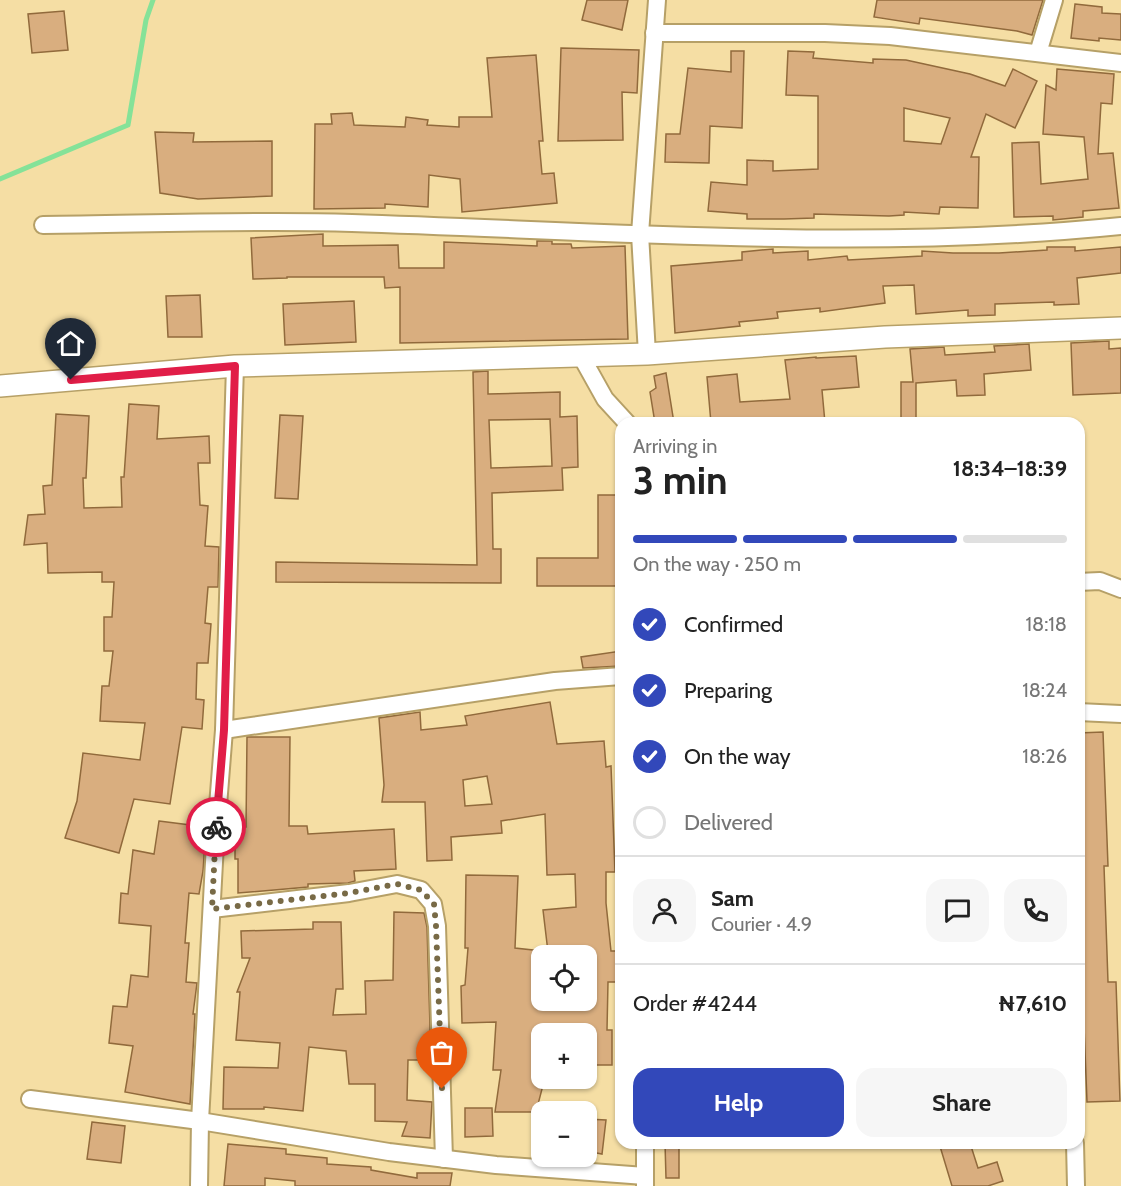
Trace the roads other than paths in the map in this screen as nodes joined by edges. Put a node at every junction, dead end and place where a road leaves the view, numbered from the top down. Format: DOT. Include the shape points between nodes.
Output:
graph roads {
  1 [pos="657,0"];
  2 [pos="1054,0"];
  3 [pos="654,33"];
  4 [pos="1038,53"];
  5 [pos="1121,63"];
  6 [pos="43,225"];
  7 [pos="1121,226"];
  8 [pos="640,234"];
  9 [pos="1121,328"];
  10 [pos="647,354"];
  11 [pos="581,356"];
  12 [pos="235,366"];
  13 [pos="0,386"];
  14 [pos="622,417"];
  15 [pos="1085,582"];
  16 [pos="1121,589"];
  17 [pos="615,676"];
  18 [pos="1085,712"];
  19 [pos="1121,714"];
  20 [pos="224,730"];
  21 [pos="212,909"];
  22 [pos="30,1099"];
  23 [pos="200,1121"];
  24 [pos="645,1149"];
  25 [pos="1075,1149"];
  26 [pos="444,1159"];
  27 [pos="645,1181"];
  28 [pos="199,1186"];
  29 [pos="1076,1186"];
  1 -- 3 [label="street"];
  2 -- 4 [label="street"];
  3 -- 4 [label="street" via="890,36"];
  3 -- 8 [label="street"];
  4 -- 5 [label="street"];
  6 -- 8 [label="street" via="348,223"];
  7 -- 8 [label="street" via="1050,233 888,238"];
  8 -- 10 [label="street"];
  9 -- 10 [label="street" via="885,337"];
  10 -- 11 [label="street"];
  11 -- 12 [label="street"];
  11 -- 14 [label="street" via="605,399"];
  12 -- 13 [label="street"];
  12 -- 20 [label="street"];
  15 -- 16 [label="street"];
  17 -- 20 [label="street" via="555,681"];
  18 -- 19 [label="street"];
  20 -- 21 [label="street"];
  21 -- 23 [label="street"];
  21 -- 26 [label="street" via="397,884 421,890 434,904"];
  22 -- 23 [label="street"];
  23 -- 26 [label="street"];
  23 -- 28 [label="street"];
  24 -- 27 [label="street"];
  25 -- 29 [label="street"];
  26 -- 27 [label="street"];
}
